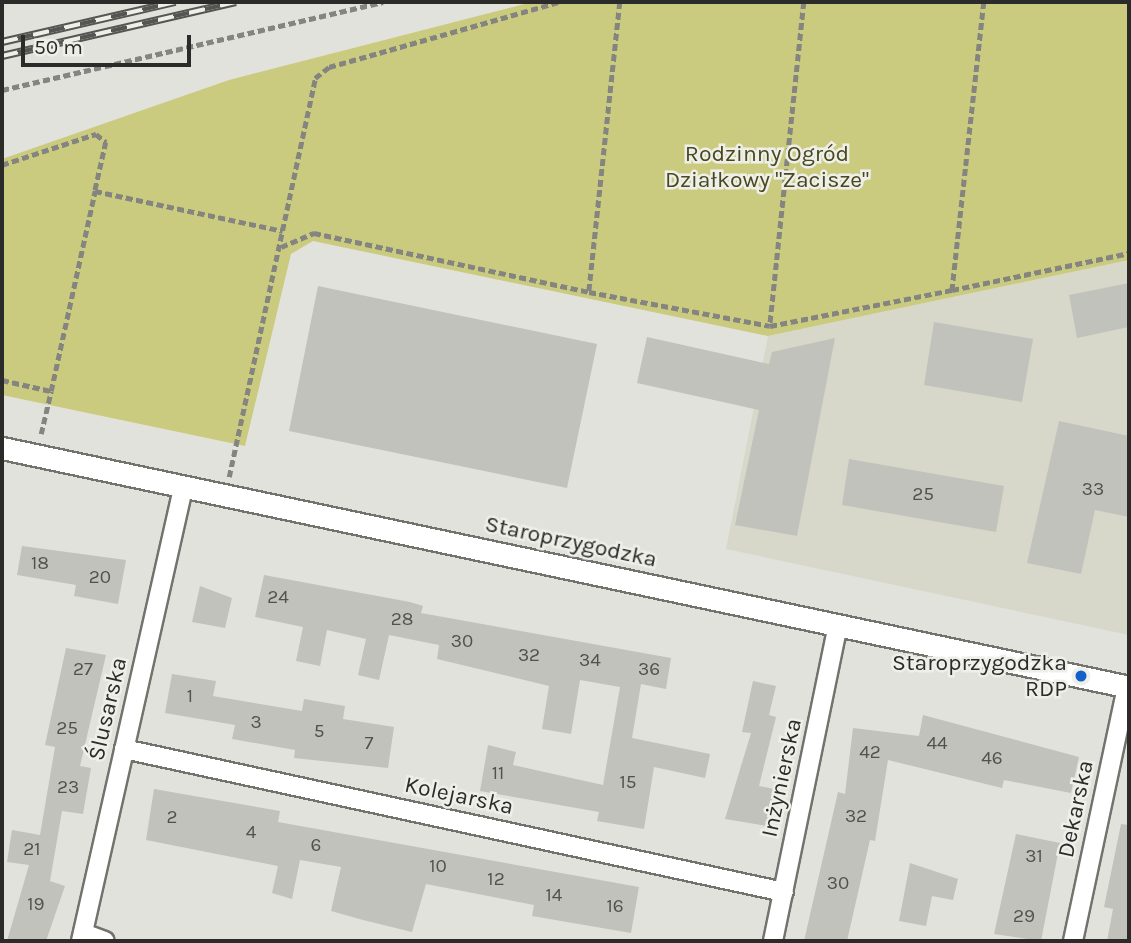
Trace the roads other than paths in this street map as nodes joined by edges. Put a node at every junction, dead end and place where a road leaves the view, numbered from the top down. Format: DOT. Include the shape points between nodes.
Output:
graph roads {
  1 [pos="2,448"];
  2 [pos="183,487"];
  3 [pos="838,625"];
  4 [pos="1128,687"];
  5 [pos="124,749"];
  6 [pos="784,892"];
  7 [pos="82,937"];
  8 [pos="105,941"];
  9 [pos="773,941"];
  10 [pos="1073,941"];
  1 -- 2 [label="street, Staroprzygodzka"];
  2 -- 3 [label="street, Staroprzygodzka"];
  2 -- 5 [label="street, Ślusarska"];
  3 -- 4 [label="street, Staroprzygodzka"];
  3 -- 6 [label="street, Inżynierska"];
  4 -- 10 [label="street, Dekarska"];
  5 -- 6 [label="street, Kolejarska"];
  5 -- 7 [label="street, Ślusarska"];
  6 -- 9 [label="street, Inżynierska"];
  7 -- 8 [label="street"];
}
